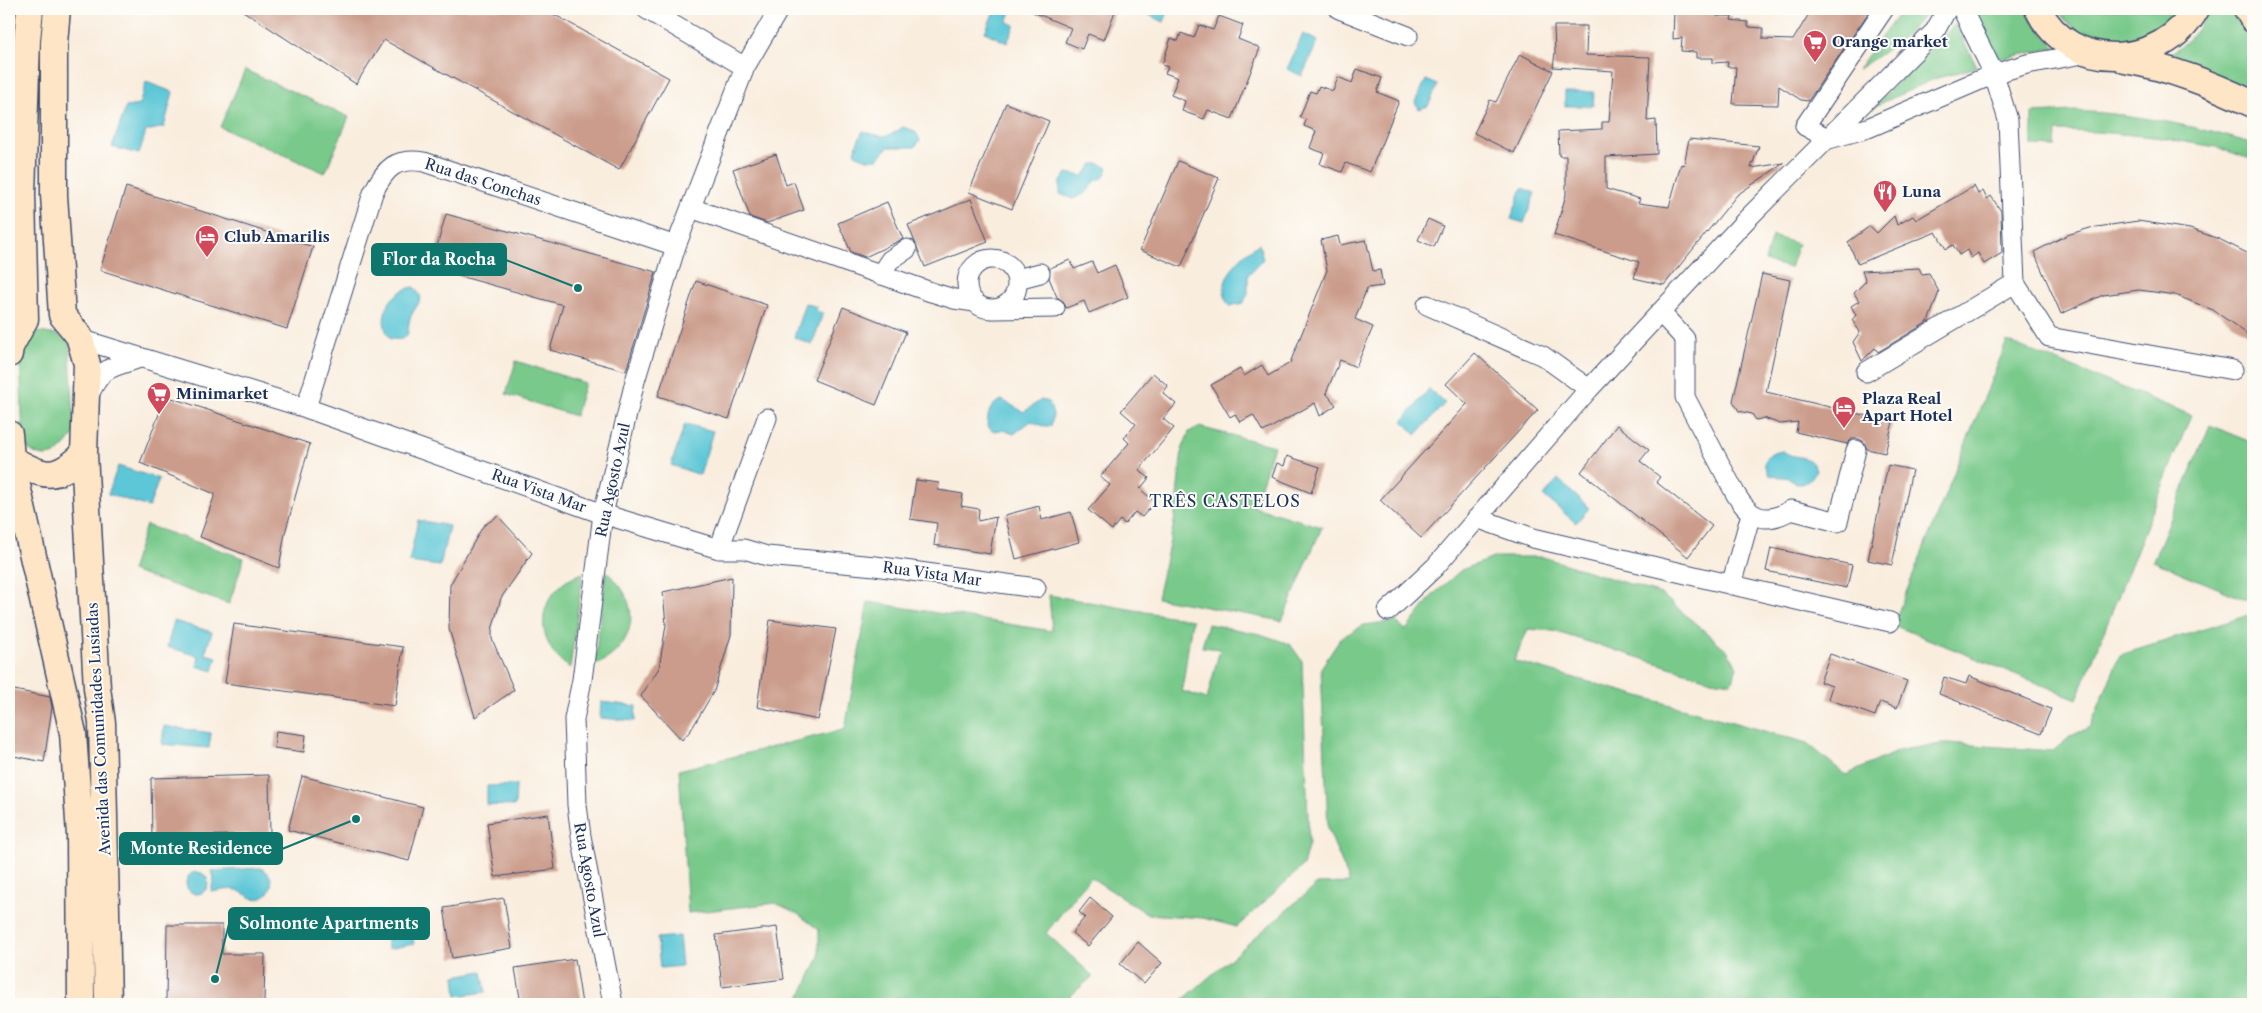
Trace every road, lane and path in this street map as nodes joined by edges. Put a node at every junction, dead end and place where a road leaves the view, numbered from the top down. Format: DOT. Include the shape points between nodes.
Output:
graph roads {
  1 [pos="30,9"];
  2 [pos="58,9"];
  3 [pos="646,9"];
  4 [pos="779,9"];
  5 [pos="1339,9"];
  6 [pos="1884,9"];
  7 [pos="1947,9"];
  8 [pos="1958,9"];
  9 [pos="1962,9"];
  10 [pos="2038,9"];
  11 [pos="2196,9"];
  12 [pos="2247,9"];
  13 [pos="2253,19"];
  14 [pos="1935,31"];
  15 [pos="1408,36"];
  16 [pos="2097,54"];
  17 [pos="745,67"];
  18 [pos="1994,74"];
  19 [pos="2253,104"];
  20 [pos="1829,139"];
  21 [pos="15,206"];
  22 [pos="699,211"];
  23 [pos="676,246"];
  24 [pos="907,249"];
  25 [pos="1040,272"];
  26 [pos="880,275"];
  27 [pos="1017,279"];
  28 [pos="2016,283"];
  29 [pos="975,302"];
  30 [pos="1427,304"];
  31 [pos="1055,308"];
  32 [pos="994,309"];
  33 [pos="1660,312"];
  34 [pos="62,314"];
  35 [pos="25,319"];
  36 [pos="79,336"];
  37 [pos="9,349"];
  38 [pos="141,358"];
  39 [pos="2233,370"];
  40 [pos="1866,372"];
  41 [pos="1589,390"];
  42 [pos="87,400"];
  43 [pos="306,408"];
  44 [pos="767,418"];
  45 [pos="9,445"];
  46 [pos="1856,450"];
  47 [pos="84,454"];
  48 [pos="603,514"];
  49 [pos="1751,514"];
  50 [pos="1478,518"];
  51 [pos="719,549"];
  52 [pos="1730,585"];
  53 [pos="1036,588"];
  54 [pos="1388,611"];
  55 [pos="1890,622"];
  56 [pos="80,1004"];
  57 [pos="108,1004"];
  58 [pos="613,1004"];
  1 -- 21 [label="main road"];
  2 -- 34 [label="main road" via="54,43 54,194"];
  3 -- 17 [label="street"];
  4 -- 17 [label="street, Rua Agosto Azul"];
  5 -- 15 [label="street"];
  6 -- 20 [label="street" via="1805,126"];
  7 -- 14 [label="street"];
  8 -- 14 [label="street"];
  9 -- 18 [label="street"];
  10 -- 16 [label="main road" via="2062,38"];
  11 -- 16 [label="main road" via="2182,29 2164,44 2135,55"];
  12 -- 13 [label="main road"];
  14 -- 20 [label="street"];
  16 -- 18 [label="street" via="2028,64"];
  16 -- 19 [label="main road" via="2156,65 2202,80"];
  17 -- 22 [label="street, Rua Agosto Azul"];
  18 -- 20 [label="street" via="1868,128"];
  18 -- 28 [label="street" via="2008,120"];
  20 -- 33 [label="street" via="1787,178"];
  21 -- 35 [label="main road"];
  22 -- 23 [label="street, Rua Agosto Azul"];
  22 -- 26 [label="street"];
  23 -- 43 [label="street, Rua das Conchas" via="424,162 400,162 380,179 373,193"];
  23 -- 48 [label="street, Rua Agosto Azul" via="635,381"];
  24 -- 26 [label="street" via="890,260"];
  25 -- 27 [label="street"];
  26 -- 29 [label="street" via="954,299"];
  27 -- 29 [label="street" via="1009,265 1002,261 980,262 969,274 967,282"];
  27 -- 32 [label="street" via="1015,295 1010,302"];
  28 -- 39 [label="street" via="2049,337"];
  28 -- 40 [label="street"];
  29 -- 32 [label="street"];
  30 -- 41 [label="street" via="1543,356"];
  31 -- 32 [label="street"];
  33 -- 41 [label="street"];
  33 -- 49 [label="street" via="1685,339 1685,397 1742,506"];
  34 -- 35 [label="main road"];
  34 -- 36 [label="main road, Avenida das Comunidades Lusíadas"];
  35 -- 37 [label="main road"];
  36 -- 38 [label="street, Rua Vista Mar"];
  36 -- 42 [label="main road, Avenida das Comunidades Lusíadas" via="87,364"];
  38 -- 42 [label="street" via="111,367 95,380"];
  38 -- 43 [label="street, Rua Vista Mar"];
  41 -- 50 [label="street"];
  42 -- 47 [label="main road, Avenida das Comunidades Lusíadas"];
  43 -- 48 [label="street, Rua Vista Mar"];
  44 -- 51 [label="street"];
  45 -- 47 [label="main road, Avenida das Comunidades Lusíadas" via="41,474 68,469"];
  45 -- 56 [label="main road, Avenida das Comunidades Lusíadas" via="73,733 80,835"];
  46 -- 49 [label="street" via="1838,522 1792,510 1780,517 1767,519"];
  47 -- 57 [label="main road, Avenida das Comunidades Lusíadas" via="97,688 102,723"];
  48 -- 51 [label="street, Rua Vista Mar"];
  48 -- 58 [label="street, Rua Agosto Azul" via="574,720 581,836"];
  49 -- 52 [label="street"];
  50 -- 52 [label="street" via="1533,538"];
  50 -- 54 [label="street"];
  51 -- 53 [label="street, Rua Vista Mar" via="744,549 767,556 875,566"];
  52 -- 55 [label="street"];
}
